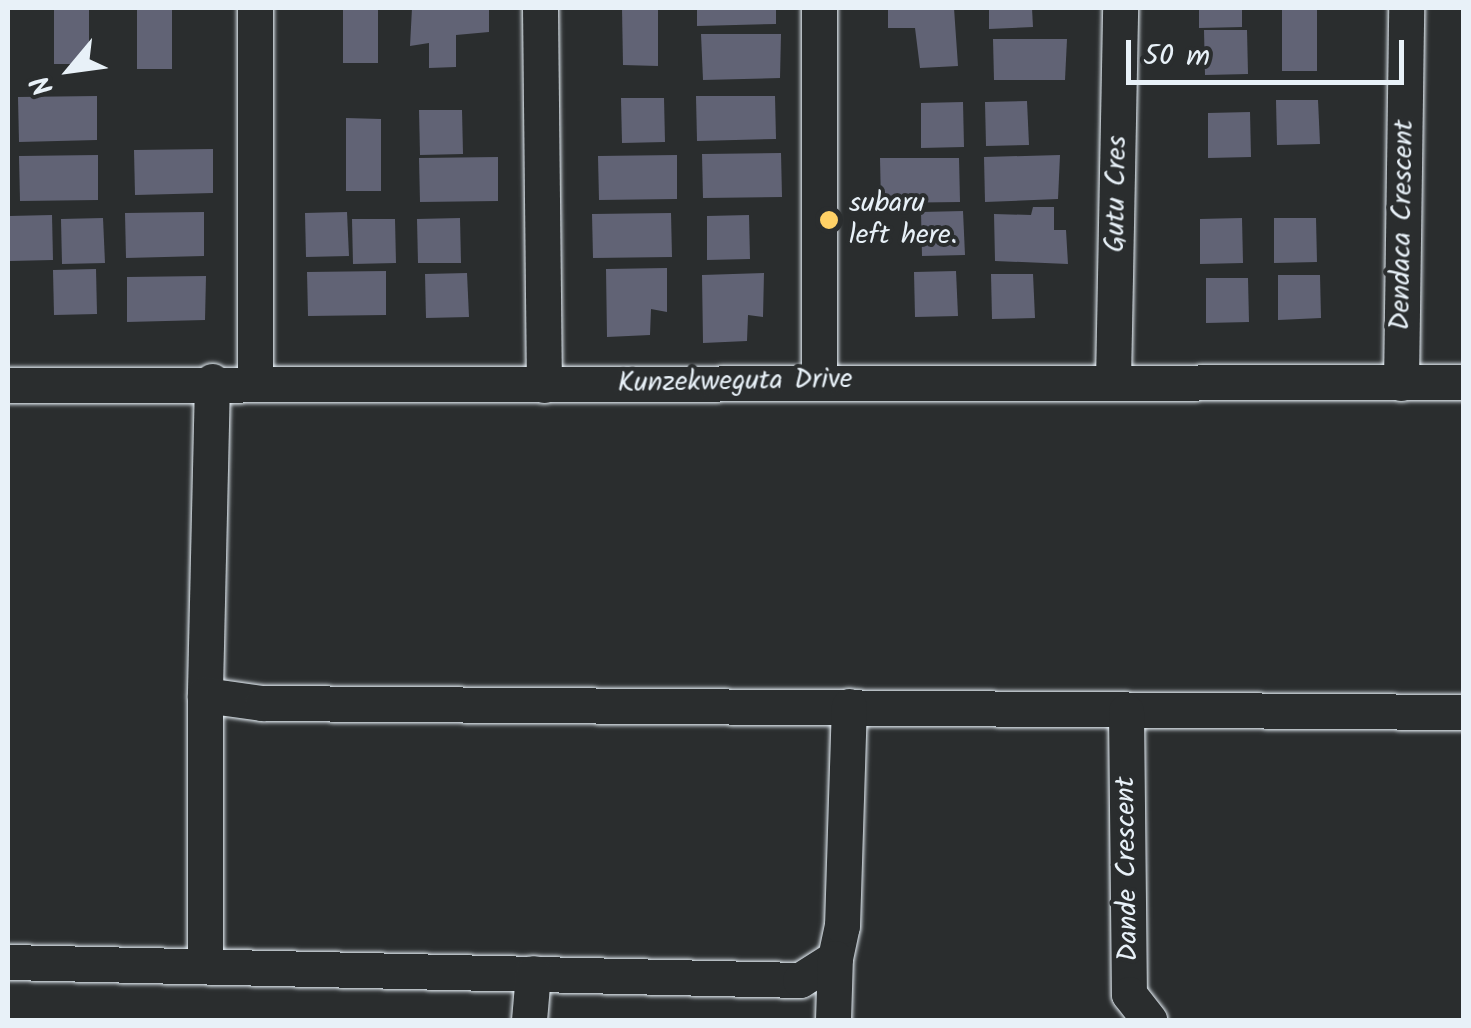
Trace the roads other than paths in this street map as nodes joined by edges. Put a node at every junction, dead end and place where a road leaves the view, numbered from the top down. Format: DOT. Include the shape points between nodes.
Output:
graph roads {
  1 [pos="256,8"];
  2 [pos="540,8"];
  3 [pos="819,8"];
  4 [pos="1120,8"];
  5 [pos="1406,8"];
  6 [pos="255,380"];
  7 [pos="819,380"];
  8 [pos="212,381"];
  9 [pos="1113,381"];
  10 [pos="1464,382"];
  11 [pos="1402,383"];
  12 [pos="8,385"];
  13 [pos="544,385"];
  14 [pos="205,695"];
  15 [pos="849,706"];
  16 [pos="1126,712"];
  17 [pos="1464,712"];
  18 [pos="836,958"];
  19 [pos="8,962"];
  20 [pos="205,964"];
  21 [pos="533,973"];
  22 [pos="1135,1012"];
  23 [pos="529,1020"];
  24 [pos="833,1020"];
  1 -- 6 [label="street"];
  2 -- 13 [label="street"];
  3 -- 7 [label="street"];
  4 -- 9 [label="street, Gutu Cres"];
  5 -- 11 [label="street, Dendaca Crescent"];
  6 -- 8 [label="street, Kunzekweguta Drive"];
  6 -- 13 [label="street, Kunzekweguta Drive"];
  7 -- 9 [label="street, Kunzekweguta Drive"];
  7 -- 13 [label="street, Kunzekweguta Drive"];
  8 -- 12 [label="street, Kunzekweguta Drive"];
  8 -- 14 [label="street"];
  9 -- 11 [label="street, Kunzekweguta Drive"];
  10 -- 11 [label="street, Kunzekweguta Drive"];
  14 -- 15 [label="street" via="262,703"];
  14 -- 20 [label="street"];
  15 -- 16 [label="street"];
  15 -- 18 [label="street"];
  16 -- 17 [label="street"];
  16 -- 22 [label="street, Dande Crescent"];
  18 -- 21 [label="street" via="800,980"];
  18 -- 24 [label="street"];
  19 -- 20 [label="street"];
  20 -- 21 [label="street"];
  21 -- 23 [label="street"];
}
